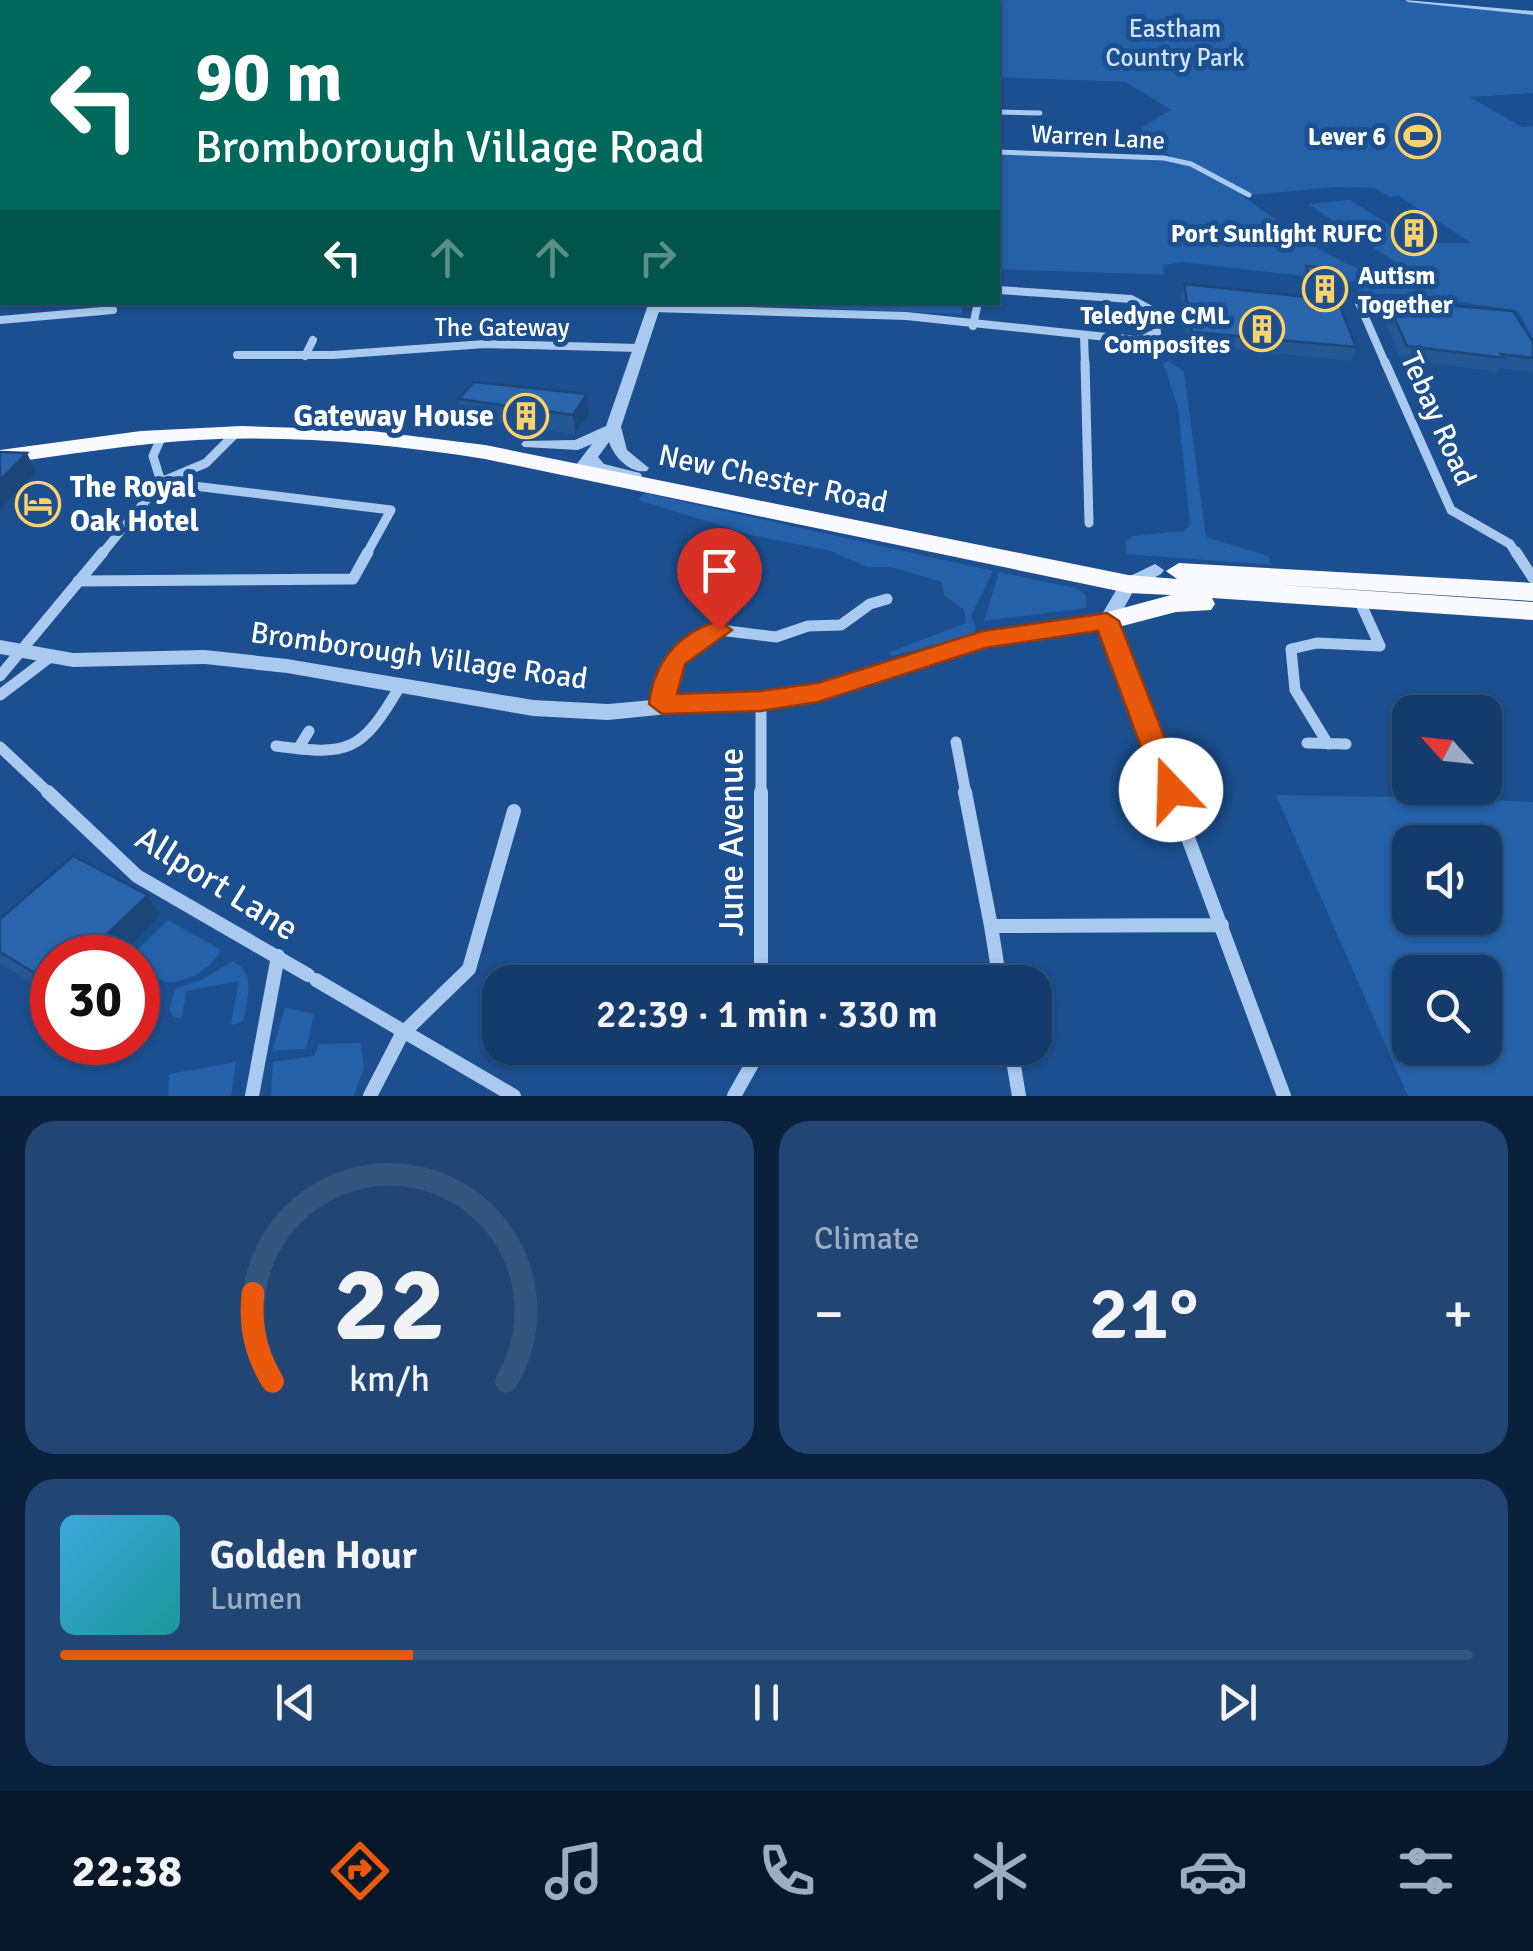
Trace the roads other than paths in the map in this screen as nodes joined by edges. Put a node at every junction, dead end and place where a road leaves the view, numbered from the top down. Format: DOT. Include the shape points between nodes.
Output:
graph roads {
  1 [pos="1408,0"];
  2 [pos="1533,13"];
  3 [pos="1000,112"];
  4 [pos="1040,113"];
  5 [pos="1000,152"];
  6 [pos="1248,194"];
  7 [pos="1000,290"];
  8 [pos="1359,304"];
  9 [pos="64,305"];
  10 [pos="655,305"];
  11 [pos="977,305"];
  12 [pos="114,310"];
  13 [pos="52,315"];
  14 [pos="0,320"];
  15 [pos="973,326"];
  16 [pos="1084,334"];
  17 [pos="312,340"];
  18 [pos="639,348"];
  19 [pos="237,354"];
  20 [pos="305,356"];
  21 [pos="612,427"];
  22 [pos="236,434"];
  23 [pos="162,436"];
  24 [pos="529,444"];
  25 [pos="0,449"];
  26 [pos="0,457"];
  27 [pos="580,463"];
  28 [pos="641,468"];
  29 [pos="160,478"];
  30 [pos="1089,523"];
  31 [pos="721,556"];
  32 [pos="1088,566"];
  33 [pos="1156,570"];
  34 [pos="1533,578"];
  35 [pos="78,581"];
  36 [pos="1128,584"];
  37 [pos="863,590"];
  38 [pos="1533,592"];
  39 [pos="1296,597"];
  40 [pos="887,599"];
  41 [pos="1360,602"];
  42 [pos="870,604"];
  43 [pos="1158,608"];
  44 [pos="1533,611"];
  45 [pos="1107,621"];
  46 [pos="719,630"];
  47 [pos="10,650"];
  48 [pos="50,657"];
  49 [pos="0,676"];
  50 [pos="399,688"];
  51 [pos="0,695"];
  52 [pos="761,701"];
  53 [pos="662,704"];
  54 [pos="309,731"];
  55 [pos="956,742"];
  56 [pos="1307,743"];
  57 [pos="1328,744"];
  58 [pos="1346,744"];
  59 [pos="276,746"];
  60 [pos="298,749"];
  61 [pos="3,753"];
  62 [pos="514,811"];
  63 [pos="1222,925"];
  64 [pos="991,926"];
  65 [pos="278,956"];
  66 [pos="761,965"];
  67 [pos="997,965"];
  68 [pos="402,1034"];
  69 [pos="751,1065"];
  70 [pos="1014,1065"];
  71 [pos="252,1096"];
  72 [pos="370,1096"];
  73 [pos="514,1096"];
  74 [pos="734,1096"];
  75 [pos="1019,1096"];
  76 [pos="1284,1096"];
  1 -- 2 [label="street"];
  3 -- 4 [label="street"];
  5 -- 6 [label="street, Warren Lane" via="1164,158 1191,164"];
  7 -- 16 [label="street" via="1131,299 1155,312 1157,334 1136,340"];
  8 -- 34 [label="street, Tebay Road" via="1451,510 1510,544"];
  9 -- 13 [label="street"];
  10 -- 15 [label="street" via="906,316"];
  10 -- 18 [label="street"];
  11 -- 15 [label="street"];
  12 -- 13 [label="street"];
  13 -- 14 [label="street"];
  15 -- 16 [label="street"];
  16 -- 30 [label="street"];
  17 -- 20 [label="street"];
  18 -- 20 [label="street, The Gateway" via="485,344"];
  18 -- 21 [label="street"];
  19 -- 20 [label="street, The Gateway"];
  21 -- 24 [label="street" via="578,445"];
  21 -- 27 [label="street"];
  21 -- 28 [label="street" via="620,452"];
  22 -- 23 [label="highway, New Chester Road"];
  22 -- 27 [label="highway, New Chester Road" via="403,440"];
  22 -- 29 [label="street" via="206,463"];
  23 -- 26 [label="highway, New Chester Road"];
  23 -- 29 [label="street" via="152,456"];
  24 -- 25 [label="highway, New Chester Road" via="312,423 168,426"];
  24 -- 27 [label="highway, New Chester Road"];
  27 -- 28 [label="highway, New Chester Road"];
  27 -- 36 [label="highway, New Chester Road"];
  28 -- 32 [label="highway, New Chester Road"];
  29 -- 35 [label="street"];
  29 -- 35 [label="street" via="392,510 353,580"];
  31 -- 46 [label="street" via="742,552 742,569 715,592"];
  32 -- 33 [label="highway, New Chester Road"];
  32 -- 36 [label="highway"];
  33 -- 36 [label="street"];
  33 -- 38 [label="highway, New Chester Road"];
  35 -- 47 [label="street"];
  36 -- 39 [label="highway, New Chester Road"];
  36 -- 43 [label="highway"];
  36 -- 45 [label="street"];
  37 -- 42 [label="street"];
  39 -- 41 [label="highway, New Chester Road"];
  39 -- 43 [label="highway" via="1264,606"];
  40 -- 42 [label="street"];
  41 -- 44 [label="highway, New Chester Road"];
  41 -- 57 [label="street" via="1380,646 1317,643 1291,649 1296,690"];
  42 -- 46 [label="street" via="842,625 808,626 776,637"];
  43 -- 45 [label="highway"];
  45 -- 52 [label="street, Bromborough Village Road" via="983,640 818,692"];
  45 -- 63 [label="street"];
  46 -- 53 [label="street" via="675,659"];
  47 -- 48 [label="street, Bromborough Village Road"];
  47 -- 49 [label="street"];
  48 -- 50 [label="street, Bromborough Village Road" via="204,657"];
  48 -- 51 [label="street"];
  50 -- 53 [label="street, Bromborough Village Road" via="560,711"];
  50 -- 60 [label="street" via="360,747 340,754"];
  52 -- 53 [label="street, Bromborough Village Road"];
  52 -- 66 [label="street, June Avenue"];
  54 -- 60 [label="street"];
  55 -- 64 [label="street"];
  56 -- 57 [label="street"];
  57 -- 58 [label="street"];
  59 -- 60 [label="street"];
  61 -- 65 [label="street, Allport Lane" via="137,876"];
  62 -- 68 [label="street" via="469,970"];
  63 -- 64 [label="street"];
  63 -- 76 [label="street"];
  64 -- 67 [label="street"];
  65 -- 68 [label="street, Allport Lane"];
  65 -- 71 [label="street"];
  68 -- 72 [label="street"];
  68 -- 73 [label="street, Allport Lane"];
  69 -- 74 [label="street"];
  70 -- 75 [label="street"];
}
